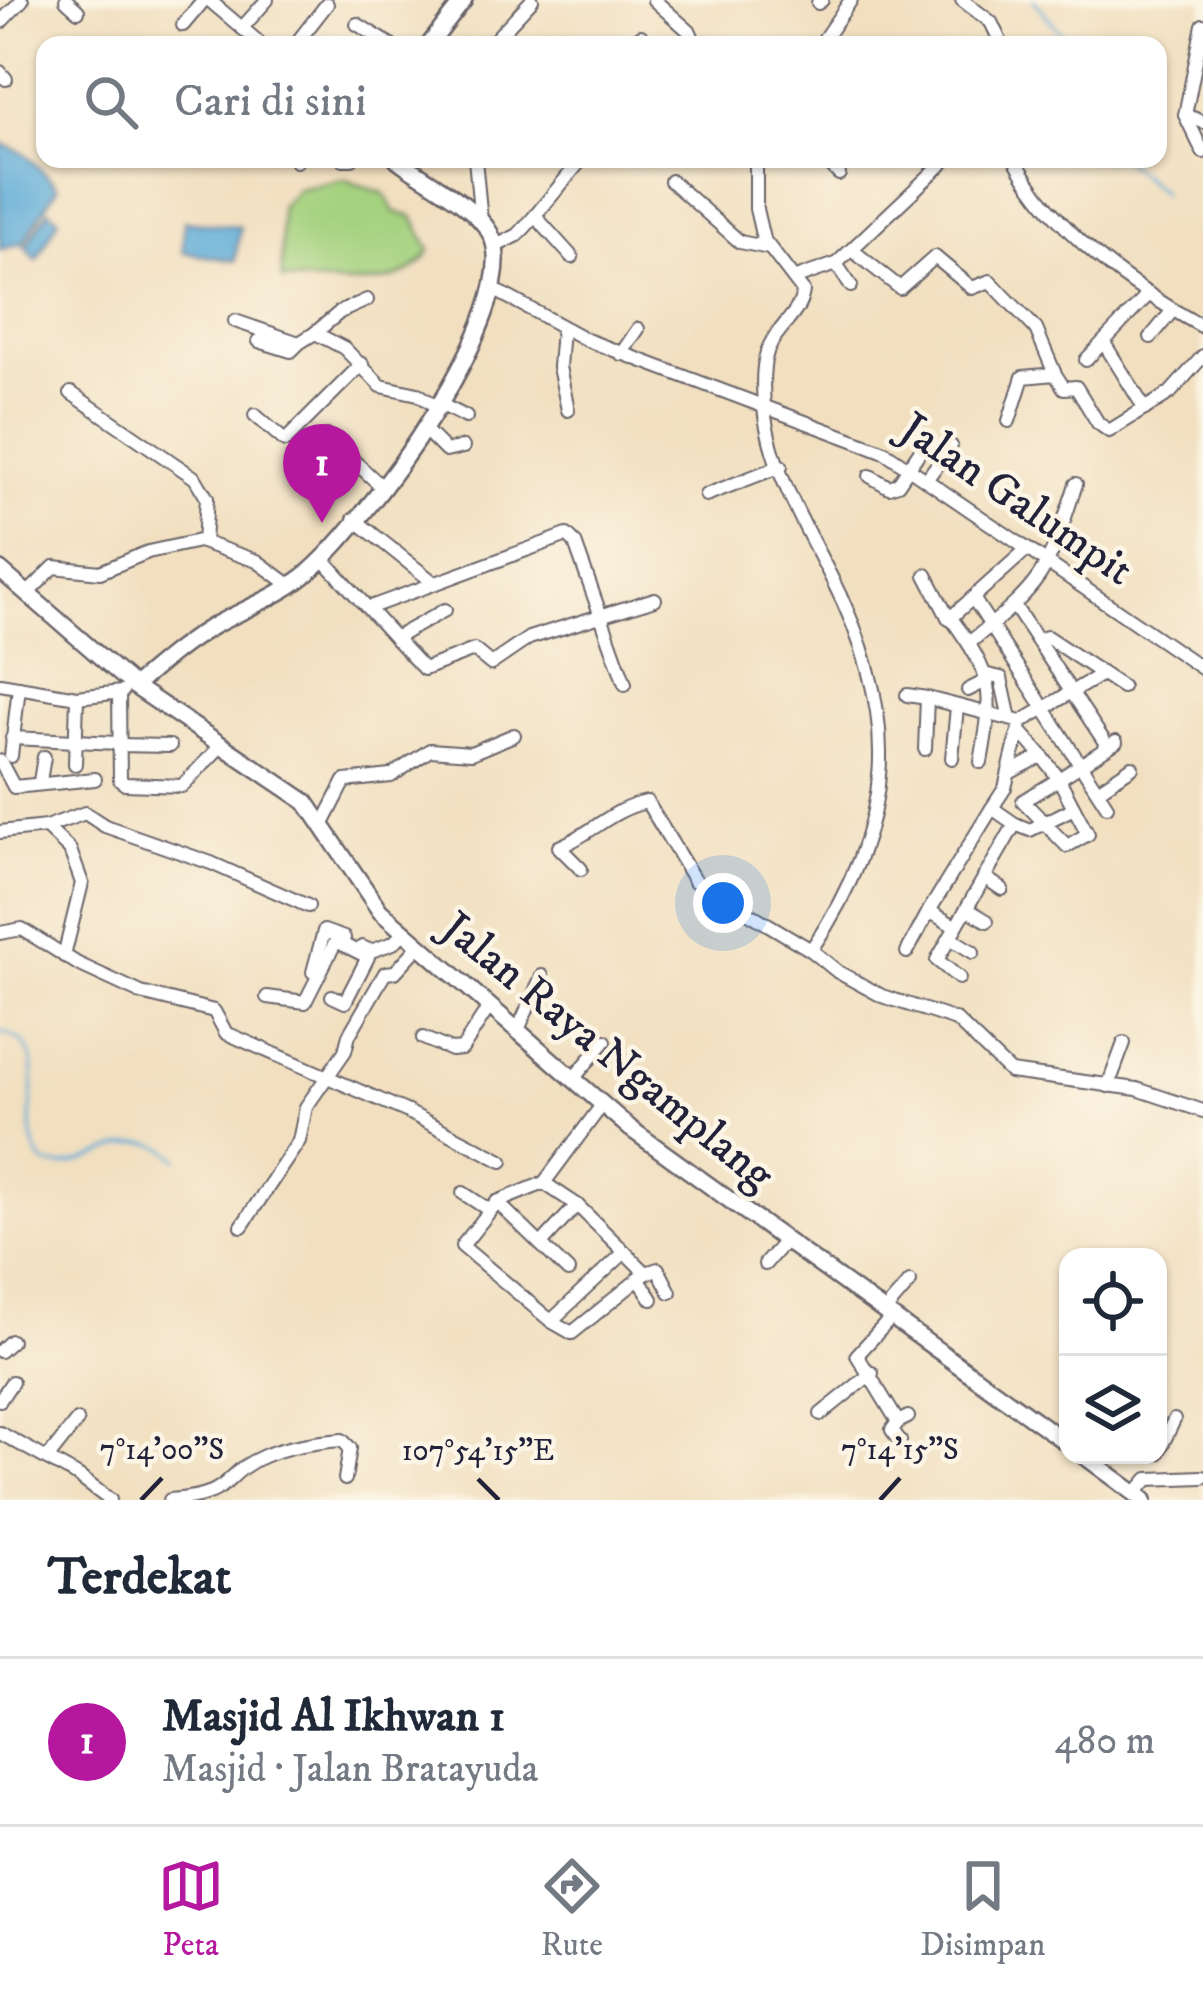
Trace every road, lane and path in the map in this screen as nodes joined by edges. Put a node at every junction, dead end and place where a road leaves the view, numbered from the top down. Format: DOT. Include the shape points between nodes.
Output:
graph roads {
  1 [pos="22,0"];
  2 [pos="66,0"];
  3 [pos="206,0"];
  4 [pos="267,0"];
  5 [pos="532,0"];
  6 [pos="654,0"];
  7 [pos="962,0"];
  8 [pos="459,1"];
  9 [pos="824,1"];
  10 [pos="327,4"];
  11 [pos="848,6"];
  12 [pos="79,11"];
  13 [pos="0,23"];
  14 [pos="357,24"];
  15 [pos="183,25"];
  16 [pos="1203,25"];
  17 [pos="242,28"];
  18 [pos="251,36"];
  19 [pos="302,36"];
  20 [pos="376,36"];
  21 [pos="435,36"];
  22 [pos="498,36"];
  23 [pos="692,36"];
  24 [pos="826,36"];
  25 [pos="997,36"];
  26 [pos="1193,118"];
  27 [pos="1203,152"];
  28 [pos="409,168"];
  29 [pos="476,168"];
  30 [pos="575,168"];
  31 [pos="756,168"];
  32 [pos="834,168"];
  33 [pos="938,168"];
  34 [pos="1021,168"];
  35 [pos="839,173"];
  36 [pos="671,181"];
  37 [pos="535,216"];
  38 [pos="481,221"];
  39 [pos="496,246"];
  40 [pos="769,248"];
  41 [pos="853,250"];
  42 [pos="572,256"];
  43 [pos="836,264"];
  44 [pos="800,274"];
  45 [pos="850,286"];
  46 [pos="495,290"];
  47 [pos="1146,298"];
  48 [pos="367,300"];
  49 [pos="1170,314"];
  50 [pos="235,321"];
  51 [pos="1203,327"];
  52 [pos="562,329"];
  53 [pos="638,329"];
  54 [pos="315,333"];
  55 [pos="1150,337"];
  56 [pos="260,341"];
  57 [pos="299,343"];
  58 [pos="1104,343"];
  59 [pos="621,354"];
  60 [pos="1203,356"];
  61 [pos="1085,360"];
  62 [pos="362,364"];
  63 [pos="1054,374"];
  64 [pos="71,393"];
  65 [pos="441,407"];
  66 [pos="1145,409"];
  67 [pos="568,410"];
  68 [pos="770,410"];
  69 [pos="255,415"];
  70 [pos="466,417"];
  71 [pos="1009,421"];
  72 [pos="426,431"];
  73 [pos="327,436"];
  74 [pos="928,439"];
  75 [pos="951,446"];
  76 [pos="463,447"];
  77 [pos="781,466"];
  78 [pos="909,467"];
  79 [pos="870,476"];
  80 [pos="926,480"];
  81 [pos="1076,484"];
  82 [pos="381,486"];
  83 [pos="706,495"];
  84 [pos="354,519"];
  85 [pos="204,542"];
  86 [pos="1025,550"];
  87 [pos="323,559"];
  88 [pos="1049,567"];
  89 [pos="0,570"];
  90 [pos="926,575"];
  91 [pos="434,582"];
  92 [pos="291,586"];
  93 [pos="27,594"];
  94 [pos="973,598"];
  95 [pos="655,599"];
  96 [pos="1015,607"];
  97 [pos="368,608"];
  98 [pos="445,610"];
  99 [pos="950,618"];
  100 [pos="602,619"];
  101 [pos="991,625"];
  102 [pos="395,638"];
  103 [pos="1037,640"];
  104 [pos="968,643"];
  105 [pos="1203,669"];
  106 [pos="1102,674"];
  107 [pos="988,678"];
  108 [pos="0,684"];
  109 [pos="625,684"];
  110 [pos="19,687"];
  111 [pos="1122,687"];
  112 [pos="126,690"];
  113 [pos="968,690"];
  114 [pos="1073,694"];
  115 [pos="907,695"];
  116 [pos="77,698"];
  117 [pos="927,698"];
  118 [pos="957,707"];
  119 [pos="1048,711"];
  120 [pos="989,713"];
  121 [pos="1017,724"];
  122 [pos="514,735"];
  123 [pos="12,738"];
  124 [pos="76,740"];
  125 [pos="118,744"];
  126 [pos="170,746"];
  127 [pos="925,748"];
  128 [pos="215,752"];
  129 [pos="1042,756"];
  130 [pos="3,757"];
  131 [pos="44,757"];
  132 [pos="952,758"];
  133 [pos="981,762"];
  134 [pos="75,764"];
  135 [pos="1082,765"];
  136 [pos="1132,767"];
  137 [pos="1009,773"];
  138 [pos="95,779"];
  139 [pos="1059,779"];
  140 [pos="40,782"];
  141 [pos="1005,788"];
  142 [pos="1098,790"];
  143 [pos="1023,801"];
  144 [pos="1108,806"];
  145 [pos="992,808"];
  146 [pos="1074,808"];
  147 [pos="1047,823"];
  148 [pos="323,824"];
  149 [pos="1015,824"];
  150 [pos="46,827"];
  151 [pos="0,832"];
  152 [pos="581,868"];
  153 [pos="984,877"];
  154 [pos="1002,889"];
  155 [pos="308,906"];
  156 [pos="969,906"];
  157 [pos="929,911"];
  158 [pos="988,917"];
  159 [pos="394,924"];
  160 [pos="0,932"];
  161 [pos="953,932"];
  162 [pos="419,946"];
  163 [pos="811,950"];
  164 [pos="907,952"];
  165 [pos="973,952"];
  166 [pos="369,954"];
  167 [pos="64,956"];
  168 [pos="542,976"];
  169 [pos="959,978"];
  170 [pos="332,996"];
  171 [pos="267,998"];
  172 [pos="489,1007"];
  173 [pos="517,1032"];
  174 [pos="423,1038"];
  175 [pos="605,1041"];
  176 [pos="1124,1043"];
  177 [pos="329,1077"];
  178 [pos="573,1079"];
  179 [pos="1108,1081"];
  180 [pos="602,1105"];
  181 [pos="1203,1111"];
  182 [pos="502,1161"];
  183 [pos="544,1184"];
  184 [pos="578,1205"];
  185 [pos="491,1208"];
  186 [pos="242,1226"];
  187 [pos="785,1241"];
  188 [pos="541,1244"];
  189 [pos="625,1252"];
  190 [pos="765,1264"];
  191 [pos="568,1271"];
  192 [pos="642,1275"];
  193 [pos="910,1282"];
  194 [pos="670,1292"];
  195 [pos="652,1299"];
  196 [pos="889,1314"];
  197 [pos="551,1321"];
  198 [pos="872,1373"];
  199 [pos="13,1382"];
  200 [pos="0,1400"];
  201 [pos="821,1414"];
  202 [pos="1174,1420"];
  203 [pos="77,1421"];
  204 [pos="0,1432"];
  205 [pos="1167,1435"];
  206 [pos="1059,1437"];
  207 [pos="900,1441"];
  208 [pos="47,1459"];
  209 [pos="1100,1464"];
  210 [pos="1154,1464"];
  211 [pos="1203,1477"];
  212 [pos="345,1479"];
  213 [pos="1148,1479"];
  214 [pos="1140,1496"];
  215 [pos="110,1500"];
  216 [pos="170,1500"];
  1 -- 13 [label="street"];
  2 -- 12 [label="street"];
  3 -- 15 [label="street"];
  3 -- 17 [label="street"];
  4 -- 17 [label="street"];
  5 -- 22 [label="street"];
  6 -- 23 [label="street"];
  7 -- 25 [label="street"];
  8 -- 21 [label="main road"];
  9 -- 11 [label="street"];
  10 -- 19 [label="street"];
  11 -- 24 [label="street"];
  14 -- 20 [label="street"];
  16 -- 26 [label="street"];
  17 -- 18 [label="street"];
  26 -- 27 [label="street"];
  28 -- 38 [label="main road"];
  29 -- 38 [label="street"];
  30 -- 37 [label="street"];
  31 -- 40 [label="street" via="756,208"];
  32 -- 35 [label="street"];
  33 -- 41 [label="street"];
  34 -- 47 [label="street" via="1040,198"];
  36 -- 40 [label="street" via="740,242"];
  37 -- 39 [label="street"];
  37 -- 42 [label="street"];
  38 -- 39 [label="main road"];
  39 -- 46 [label="main road"];
  40 -- 44 [label="street"];
  41 -- 43 [label="street"];
  41 -- 63 [label="street" via="900,288 934,257 972,288 991,281 1036,329"];
  43 -- 44 [label="street"];
  43 -- 45 [label="street"];
  44 -- 68 [label="street" via="800,305 766,356"];
  46 -- 52 [label="street, Jalan Galumpit"];
  46 -- 65 [label="main road"];
  47 -- 49 [label="street"];
  47 -- 58 [label="street"];
  48 -- 54 [label="street"];
  49 -- 51 [label="street"];
  49 -- 55 [label="street"];
  50 -- 57 [label="street"];
  52 -- 59 [label="street, Jalan Galumpit"];
  52 -- 67 [label="street"];
  53 -- 59 [label="street"];
  54 -- 57 [label="street"];
  54 -- 62 [label="street"];
  56 -- 57 [label="street" via="291,351"];
  58 -- 61 [label="street"];
  58 -- 66 [label="street"];
  59 -- 68 [label="street, Jalan Galumpit"];
  60 -- 66 [label="street"];
  62 -- 65 [label="street" via="381,386"];
  62 -- 69 [label="street" via="285,441"];
  63 -- 66 [label="street" via="1064,388 1076,387 1106,430"];
  63 -- 71 [label="street" via="1023,377"];
  64 -- 85 [label="street" via="195,478 207,498"];
  65 -- 70 [label="street"];
  65 -- 72 [label="main road"];
  68 -- 77 [label="street"];
  68 -- 78 [label="street, Jalan Galumpit"];
  72 -- 76 [label="street" via="444,450"];
  72 -- 82 [label="main road"];
  73 -- 82 [label="street"];
  74 -- 78 [label="street"];
  75 -- 80 [label="street"];
  77 -- 83 [label="street"];
  77 -- 163 [label="street" via="869,671 880,770 870,844"];
  78 -- 79 [label="street" via="889,487"];
  78 -- 80 [label="street, Jalan Galumpit"];
  80 -- 86 [label="street, Jalan Galumpit"];
  81 -- 88 [label="street"];
  82 -- 84 [label="main road"];
  84 -- 87 [label="main road"];
  84 -- 91 [label="street"];
  85 -- 92 [label="street" via="272,568"];
  85 -- 93 [label="street" via="100,572 54,567"];
  86 -- 88 [label="street, Jalan Galumpit"];
  86 -- 94 [label="street"];
  87 -- 92 [label="main road"];
  87 -- 97 [label="street"];
  88 -- 96 [label="street"];
  88 -- 105 [label="street, Jalan Galumpit"];
  89 -- 93 [label="main road, Jalan Raya Ngamplang"];
  90 -- 99 [label="street"];
  91 -- 97 [label="street"];
  91 -- 100 [label="street" via="565,535"];
  92 -- 112 [label="main road" via="183,645"];
  93 -- 112 [label="main road, Jalan Raya Ngamplang"];
  94 -- 99 [label="street"];
  94 -- 101 [label="street"];
  95 -- 100 [label="street"];
  96 -- 101 [label="street"];
  96 -- 103 [label="street"];
  97 -- 102 [label="street"];
  98 -- 102 [label="street"];
  99 -- 104 [label="street"];
  100 -- 102 [label="street" via="541,633 490,664 474,650 423,668"];
  100 -- 109 [label="street"];
  101 -- 104 [label="street"];
  101 -- 119 [label="street"];
  103 -- 106 [label="street" via="1047,638"];
  103 -- 114 [label="street"];
  104 -- 107 [label="street"];
  106 -- 111 [label="street"];
  106 -- 114 [label="street"];
  107 -- 113 [label="street"];
  107 -- 120 [label="street"];
  107 -- 121 [label="street" via="1001,679"];
  108 -- 110 [label="street"];
  110 -- 116 [label="street"];
  110 -- 123 [label="street"];
  112 -- 116 [label="street"];
  112 -- 125 [label="street"];
  112 -- 148 [label="main road, Jalan Raya Ngamplang" via="287,787"];
  114 -- 119 [label="street"];
  114 -- 135 [label="street" via="1112,744"];
  115 -- 117 [label="street"];
  116 -- 124 [label="street"];
  117 -- 118 [label="street"];
  117 -- 127 [label="street"];
  118 -- 120 [label="street"];
  118 -- 132 [label="street"];
  119 -- 121 [label="street"];
  119 -- 135 [label="street"];
  120 -- 121 [label="street"];
  120 -- 133 [label="street"];
  121 -- 129 [label="street"];
  121 -- 137 [label="street"];
  122 -- 148 [label="street" via="471,753 430,750 392,776 345,781"];
  123 -- 124 [label="street"];
  123 -- 130 [label="street"];
  124 -- 125 [label="street"];
  124 -- 134 [label="street"];
  125 -- 126 [label="street"];
  125 -- 128 [label="street" via="125,784 182,786"];
  129 -- 137 [label="street"];
  129 -- 139 [label="street"];
  130 -- 140 [label="street" via="14,787"];
  131 -- 140 [label="street"];
  135 -- 139 [label="street"];
  135 -- 142 [label="street"];
  136 -- 142 [label="street"];
  137 -- 141 [label="street"];
  138 -- 140 [label="street"];
  139 -- 143 [label="street"];
  139 -- 146 [label="street"];
  141 -- 143 [label="street"];
  141 -- 145 [label="street"];
  142 -- 144 [label="street"];
  143 -- 147 [label="street"];
  145 -- 149 [label="street"];
  145 -- 157 [label="street"];
  146 -- 147 [label="street"];
  146 -- 147 [label="street" via="1088,833 1074,843 1065,845"];
  147 -- 149 [label="street" via="1030,830"];
  148 -- 159 [label="main road, Jalan Raya Ngamplang"];
  149 -- 153 [label="street"];
  150 -- 151 [label="street"];
  150 -- 155 [label="street" via="85,813"];
  150 -- 167 [label="street" via="70,850 81,880"];
  152 -- 163 [label="street" via="562,851 610,813 651,804 692,878"];
  153 -- 154 [label="street"];
  153 -- 156 [label="street"];
  156 -- 158 [label="street"];
  156 -- 161 [label="street"];
  157 -- 161 [label="street"];
  157 -- 164 [label="street"];
  159 -- 162 [label="main road, Jalan Raya Ngamplang"];
  159 -- 166 [label="street"];
  160 -- 167 [label="street" via="22,929"];
  161 -- 165 [label="street"];
  161 -- 169 [label="street" via="937,962"];
  162 -- 172 [label="main road, Jalan Raya Ngamplang"];
  162 -- 177 [label="street" via="386,974"];
  163 -- 179 [label="street" via="882,996 951,1018 1010,1072"];
  166 -- 170 [label="street" via="345,1002"];
  166 -- 171 [label="street" via="337,938 305,1002"];
  167 -- 177 [label="street" via="165,1001 214,1011 226,1034"];
  168 -- 173 [label="street"];
  172 -- 173 [label="main road, Jalan Raya Ngamplang"];
  172 -- 174 [label="street" via="462,1048"];
  173 -- 178 [label="main road, Jalan Raya Ngamplang"];
  175 -- 178 [label="street"];
  176 -- 179 [label="street"];
  177 -- 182 [label="street"];
  177 -- 186 [label="street" via="306,1107 299,1142"];
  178 -- 180 [label="main road, Jalan Raya Ngamplang"];
  179 -- 181 [label="street"];
  180 -- 183 [label="street"];
  180 -- 187 [label="main road, Jalan Raya Ngamplang"];
  183 -- 184 [label="street"];
  183 -- 185 [label="street"];
  184 -- 188 [label="street"];
  184 -- 189 [label="street"];
  185 -- 188 [label="street"];
  185 -- 197 [label="street" via="463,1248"];
  187 -- 190 [label="street"];
  187 -- 196 [label="main road, Jalan Raya Ngamplang"];
  188 -- 191 [label="street"];
  189 -- 192 [label="street"];
  189 -- 197 [label="street"];
  192 -- 194 [label="street" via="658,1269"];
  192 -- 195 [label="street"];
  192 -- 197 [label="street" via="574,1332"];
  193 -- 196 [label="street"];
  196 -- 198 [label="street" via="858,1353"];
  196 -- 206 [label="main road, Jalan Raya Ngamplang"];
  198 -- 201 [label="street"];
  198 -- 207 [label="street" via="903,1420 892,1431"];
  199 -- 200 [label="street"];
  202 -- 205 [label="street"];
  203 -- 208 [label="street"];
  204 -- 208 [label="street"];
  208 -- 215 [label="street"];
  209 -- 214 [label="main road"];
  210 -- 213 [label="street"];
  211 -- 213 [label="street"];
  212 -- 216 [label="street" via="350,1448 329,1441 263,1456 212,1496"];
  213 -- 214 [label="street"];
}
